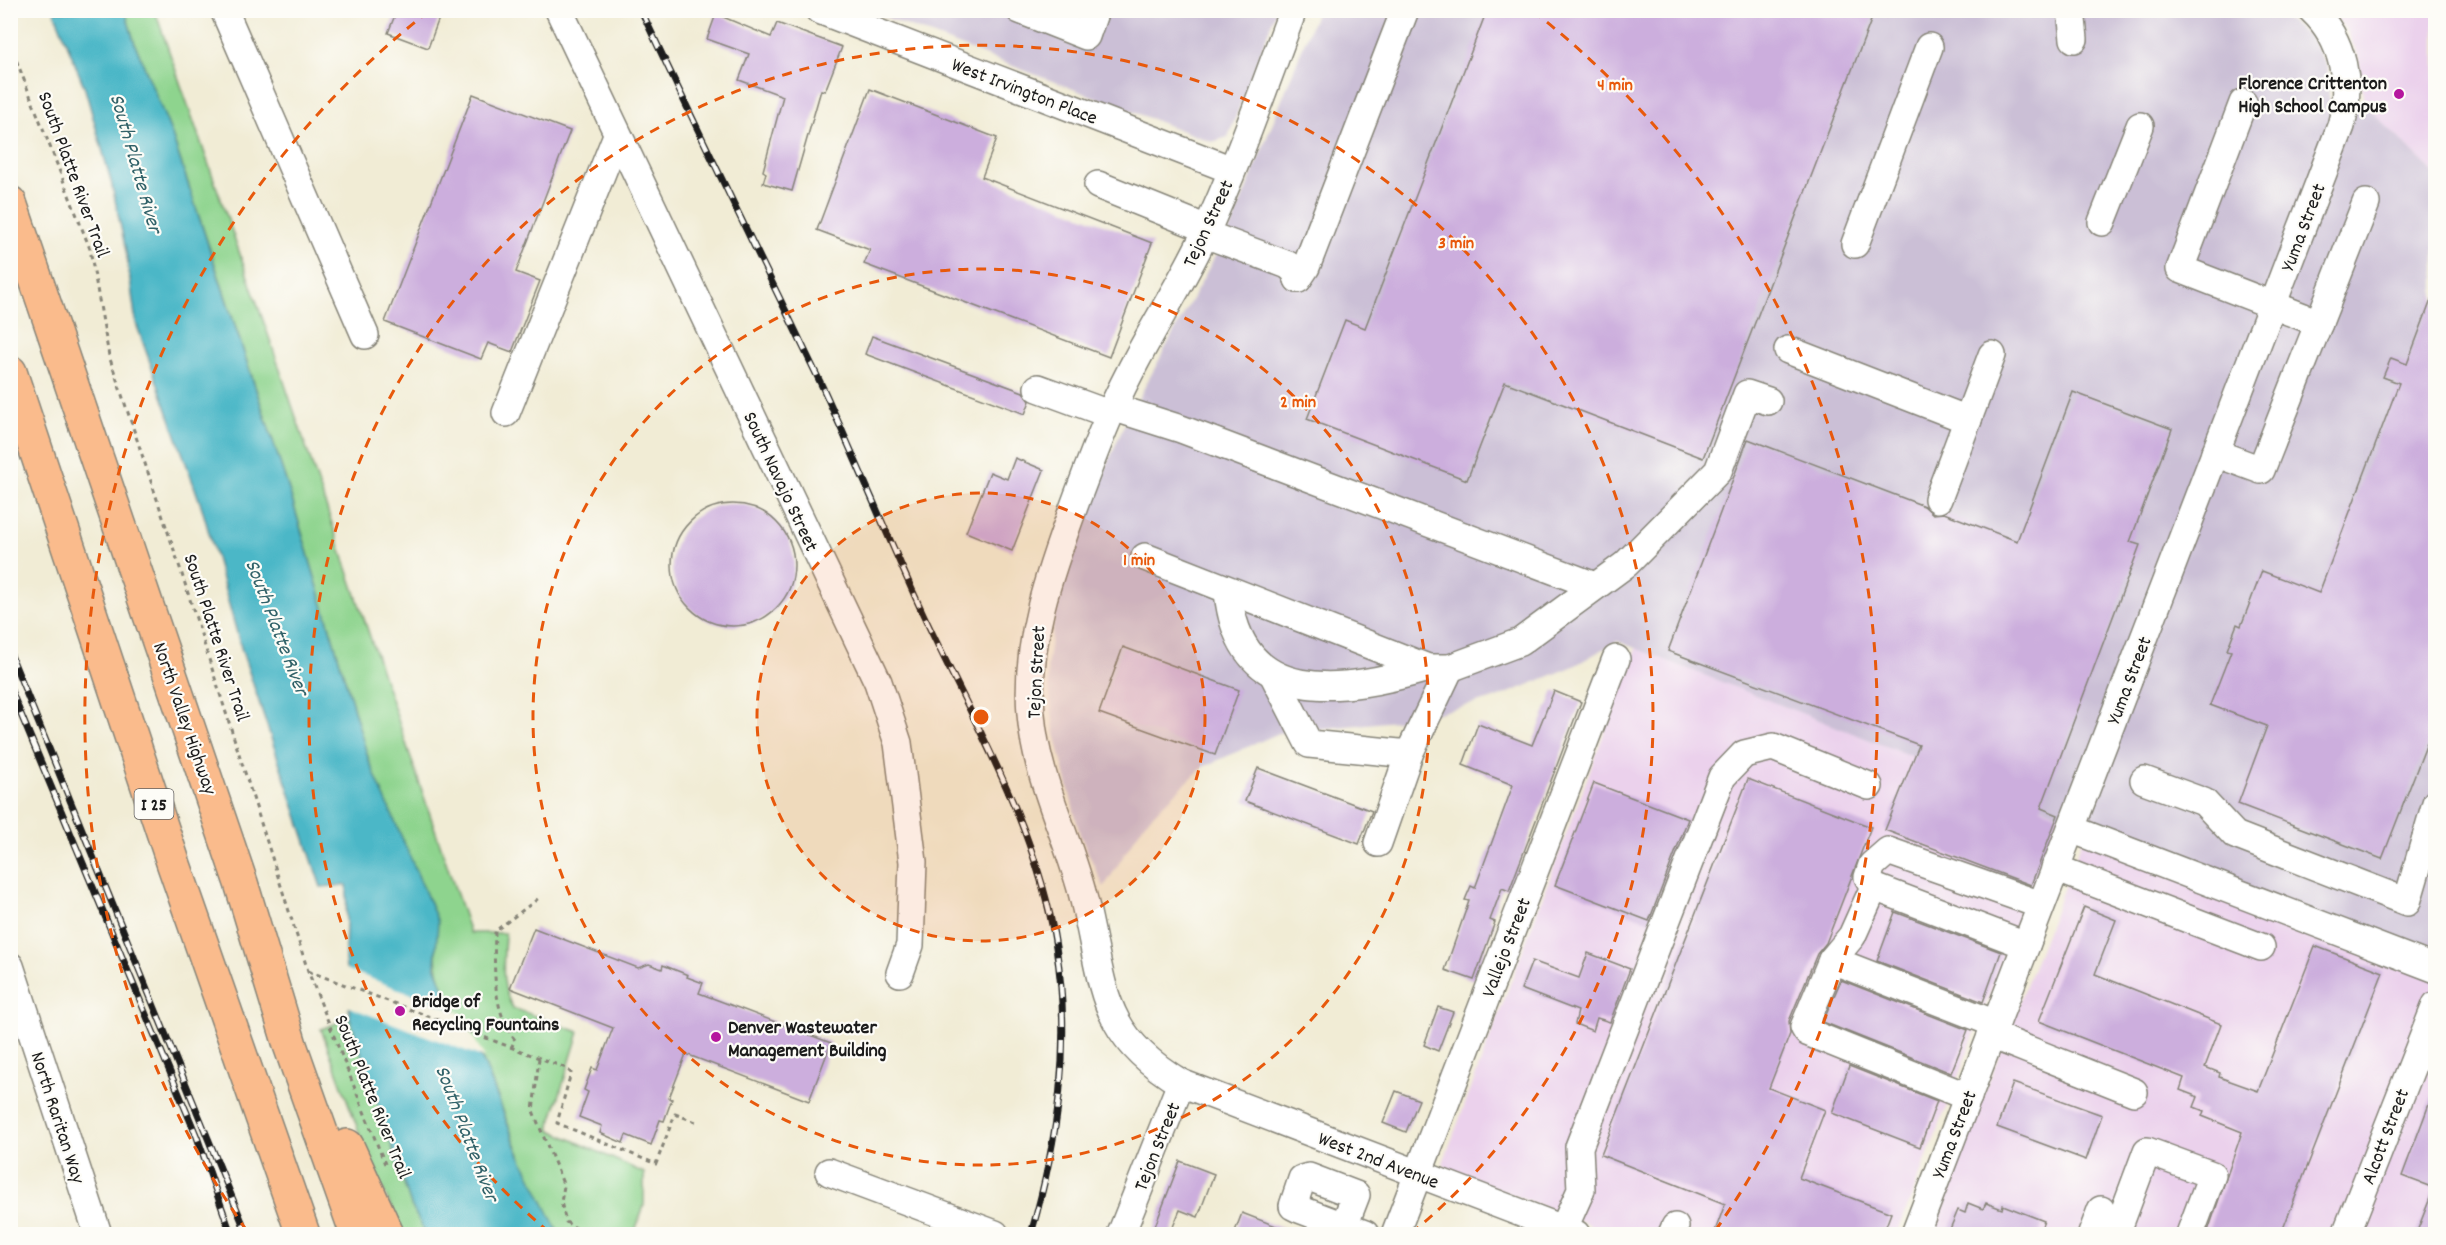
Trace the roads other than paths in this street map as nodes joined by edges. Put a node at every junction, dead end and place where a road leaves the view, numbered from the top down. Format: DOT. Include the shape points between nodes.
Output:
graph roads {
  1 [pos="224,10"];
  2 [pos="559,10"];
  3 [pos="819,10"];
  4 [pos="1020,10"];
  5 [pos="1095,10"];
  6 [pos="1293,10"];
  7 [pos="1405,10"];
  8 [pos="2071,10"];
  9 [pos="2312,10"];
  10 [pos="854,17"];
  11 [pos="2074,39"];
  12 [pos="1929,47"];
  13 [pos="2243,103"];
  14 [pos="2140,126"];
  15 [pos="617,135"];
  16 [pos="1232,170"];
  17 [pos="1098,185"];
  18 [pos="10,203"];
  19 [pos="2366,203"];
  20 [pos="2103,222"];
  21 [pos="1206,231"];
  22 [pos="1856,244"];
  23 [pos="2273,305"];
  24 [pos="2319,324"];
  25 [pos="365,335"];
  26 [pos="1788,350"];
  27 [pos="1992,355"];
  28 [pos="10,372"];
  29 [pos="1038,388"];
  30 [pos="1768,401"];
  31 [pos="1110,411"];
  32 [pos="506,413"];
  33 [pos="1968,420"];
  34 [pos="2215,453"];
  35 [pos="1938,500"];
  36 [pos="1145,557"];
  37 [pos="1595,586"];
  38 [pos="1228,592"];
  39 [pos="1616,659"];
  40 [pos="1439,668"];
  41 [pos="1274,676"];
  42 [pos="1409,754"];
  43 [pos="2144,780"];
  44 [pos="1869,786"];
  45 [pos="2436,803"];
  46 [pos="2071,829"];
  47 [pos="1378,843"];
  48 [pos="2055,868"];
  49 [pos="241,883"];
  50 [pos="1874,887"];
  51 [pos="2041,905"];
  52 [pos="2026,945"];
  53 [pos="2261,947"];
  54 [pos="1832,960"];
  55 [pos="10,966"];
  56 [pos="2436,969"];
  57 [pos="900,973"];
  58 [pos="2436,1005"];
  59 [pos="25,1013"];
  60 [pos="1993,1030"];
  61 [pos="10,1035"];
  62 [pos="1181,1083"];
  63 [pos="2134,1092"];
  64 [pos="1968,1097"];
  65 [pos="829,1172"];
  66 [pos="1418,1174"];
  67 [pos="2101,1209"];
  68 [pos="1570,1232"];
  69 [pos="98,1234"];
  70 [pos="302,1234"];
  71 [pos="357,1234"];
  72 [pos="387,1234"];
  73 [pos="995,1234"];
  74 [pos="1121,1234"];
  75 [pos="1395,1234"];
  76 [pos="1915,1234"];
  77 [pos="2092,1234"];
  78 [pos="2116,1234"];
  79 [pos="2190,1234"];
  80 [pos="2346,1234"];
  1 -- 25 [label="street"];
  2 -- 15 [label="street, South Navajo Street"];
  3 -- 10 [label="street, West Irvington Place"];
  4 -- 5 [label="street" via="1086,36"];
  6 -- 16 [label="street, Tejon Street"];
  7 -- 21 [label="street" via="1298,279 1288,265"];
  8 -- 11 [label="street"];
  9 -- 23 [label="street, Yuma Street" via="2330,33 2341,59 2347,96 2341,126"];
  10 -- 16 [label="street, West Irvington Place"];
  12 -- 22 [label="street"];
  13 -- 23 [label="street" via="2180,269"];
  14 -- 20 [label="street"];
  15 -- 32 [label="street"];
  15 -- 57 [label="street, South Navajo Street" via="878,682 898,743 913,862 910,945"];
  16 -- 21 [label="street, Tejon Street"];
  17 -- 21 [label="street"];
  18 -- 49 [label="highway, North Valley Highway"];
  19 -- 24 [label="street"];
  21 -- 31 [label="street, Tejon Street"];
  23 -- 24 [label="street"];
  23 -- 34 [label="street, Yuma Street"];
  24 -- 34 [label="street" via="2261,470"];
  26 -- 33 [label="street"];
  27 -- 33 [label="street"];
  28 -- 70 [label="highway, I 25"];
  29 -- 31 [label="street"];
  30 -- 37 [label="street" via="1747,394 1718,471 1626,564"];
  31 -- 37 [label="street" via="1181,429"];
  31 -- 62 [label="street, Tejon Street" via="1048,574 1036,623 1030,688 1033,736 1084,899 1108,1007 1141,1055"];
  33 -- 35 [label="street"];
  34 -- 46 [label="street, Yuma Street"];
  36 -- 38 [label="street"];
  37 -- 40 [label="street" via="1520,642"];
  38 -- 40 [label="street"];
  38 -- 41 [label="street" via="1231,618 1239,635"];
  39 -- 66 [label="street, Vallejo Street"];
  40 -- 41 [label="street" via="1365,685 1319,686"];
  40 -- 42 [label="street"];
  41 -- 42 [label="street" via="1309,744"];
  42 -- 47 [label="street"];
  43 -- 45 [label="street" via="2204,802 2235,835 2407,902"];
  44 -- 68 [label="street" via="1773,747 1744,754 1722,777 1579,1147 1581,1190"];
  46 -- 48 [label="street, Yuma Street"];
  46 -- 56 [label="street"];
  48 -- 51 [label="street, Yuma Street"];
  48 -- 53 [label="street"];
  49 -- 71 [label="highway, North Valley Highway" via="298,1067"];
  49 -- 72 [label="highway" via="358,1173"];
  50 -- 51 [label="street" via="1868,877 1872,865 1888,851"];
  50 -- 52 [label="street"];
  50 -- 54 [label="street" via="1852,936"];
  51 -- 52 [label="street, Yuma Street"];
  52 -- 60 [label="street, Yuma Street"];
  54 -- 60 [label="street"];
  54 -- 64 [label="street" via="1804,1027 1807,1032"];
  55 -- 59 [label="street, North Raritan Way"];
  58 -- 80 [label="street, Alcott Street"];
  59 -- 61 [label="street"];
  59 -- 69 [label="street, North Raritan Way"];
  60 -- 63 [label="street"];
  60 -- 64 [label="street, Yuma Street"];
  62 -- 66 [label="street, West 2nd Avenue"];
  62 -- 74 [label="street, Tejon Street"];
  64 -- 76 [label="street, Yuma Street"];
  65 -- 73 [label="street"];
  66 -- 68 [label="street, West 2nd Avenue"];
  66 -- 75 [label="street, Vallejo Street"];
  67 -- 77 [label="street"];
  78 -- 79 [label="street" via="2147,1151 2212,1175"];
}
